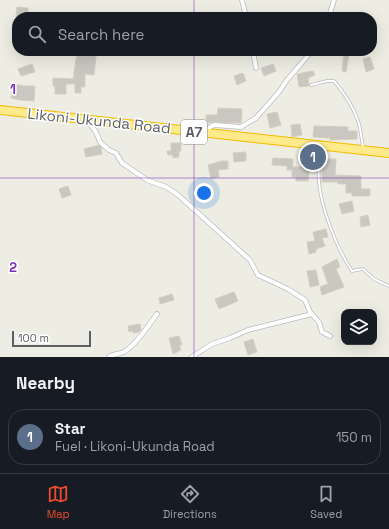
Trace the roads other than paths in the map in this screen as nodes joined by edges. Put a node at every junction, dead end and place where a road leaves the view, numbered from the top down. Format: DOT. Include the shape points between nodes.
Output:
graph roads {
  1 [pos="242,0"];
  2 [pos="334,0"];
  3 [pos="245,12"];
  4 [pos="330,12"];
  5 [pos="254,56"];
  6 [pos="308,56"];
  7 [pos="256,68"];
  8 [pos="311,85"];
  9 [pos="0,110"];
  10 [pos="87,120"];
  11 [pos="206,133"];
  12 [pos="320,146"];
  13 [pos="363,150"];
  14 [pos="389,153"];
  15 [pos="389,286"];
  16 [pos="157,314"];
  17 [pos="312,314"];
  18 [pos="330,336"];
  19 [pos="109,357"];
  20 [pos="192,357"];
  1 -- 3 [label="street"];
  2 -- 4 [label="street"];
  5 -- 7 [label="street"];
  6 -- 11 [label="street" via="256,118 241,127 214,125"];
  8 -- 13 [label="lane" via="327,80 334,81 342,90 360,127"];
  9 -- 10 [label="highway, Likoni-Ukunda Road / A7"];
  10 -- 11 [label="highway, Likoni-Ukunda Road / A7"];
  10 -- 17 [label="street" via="100,142 116,153 122,163 147,180 177,194 250,260 258,275 305,300"];
  11 -- 12 [label="highway, Likoni-Ukunda Road / A7"];
  12 -- 13 [label="highway, Likoni-Ukunda Road / A7"];
  12 -- 15 [label="lane" via="319,181 322,201 337,246 352,271 363,269 374,279"];
  13 -- 14 [label="highway, Likoni-Ukunda Road / A7"];
  16 -- 19 [label="street" via="124,352"];
  17 -- 18 [label="street" via="319,322 322,332"];
  17 -- 20 [label="street" via="248,330 212,344"];
}
